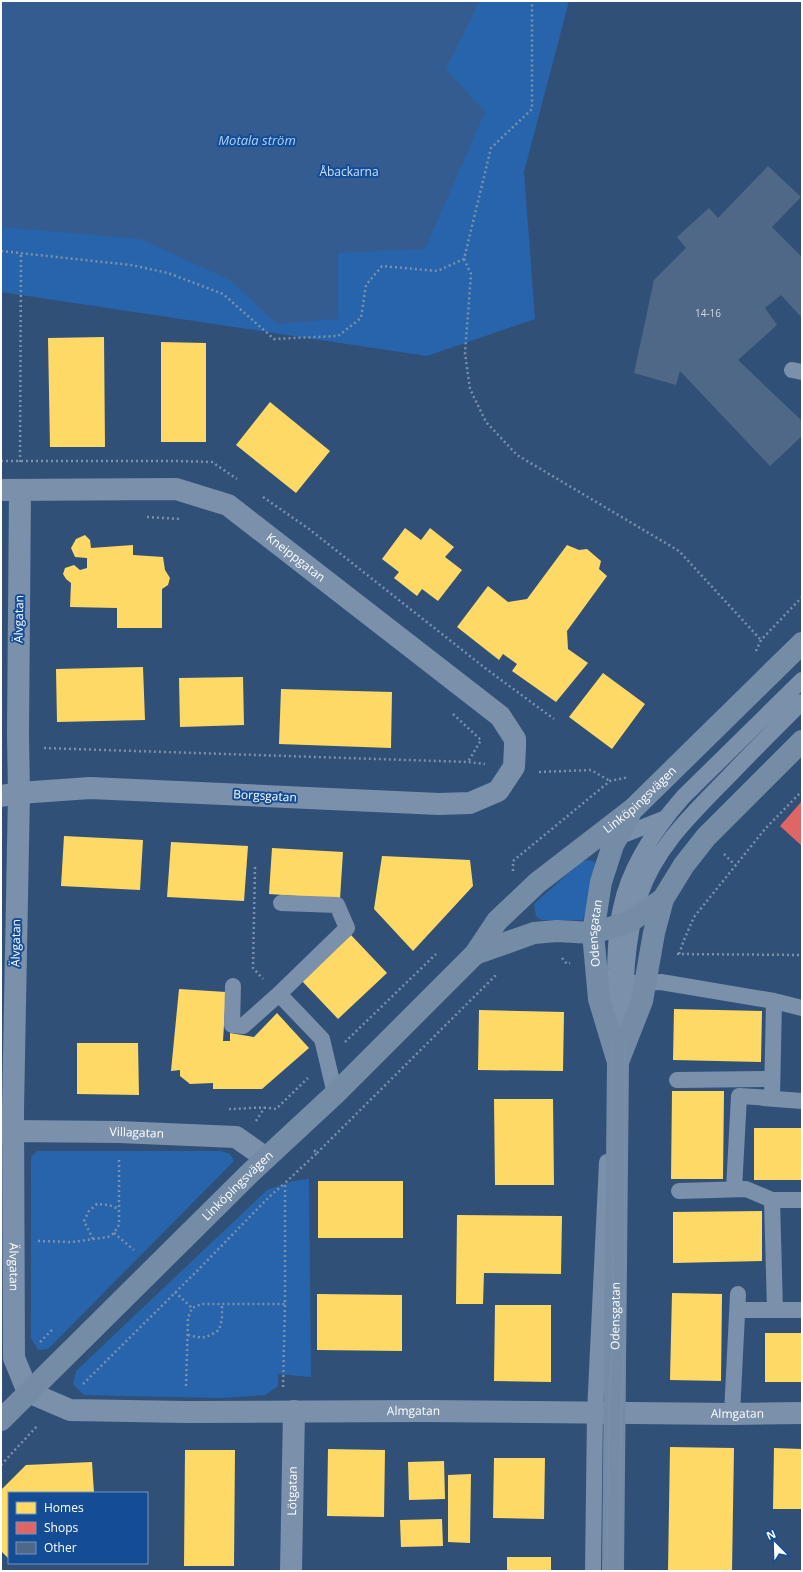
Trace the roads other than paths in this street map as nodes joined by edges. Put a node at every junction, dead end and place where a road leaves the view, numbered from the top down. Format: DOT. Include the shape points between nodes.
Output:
graph roads {
  1 [pos="10,490"];
  2 [pos="802,643"];
  3 [pos="802,680"];
  4 [pos="802,702"];
  5 [pos="802,741"];
  6 [pos="514,767"];
  7 [pos="10,795"];
  8 [pos="633,809"];
  9 [pos="666,818"];
  10 [pos="617,837"];
  11 [pos="575,853"];
  12 [pos="663,899"];
  13 [pos="281,903"];
  14 [pos="626,922"];
  15 [pos="593,933"];
  16 [pos="475,954"];
  17 [pos="636,983"];
  18 [pos="233,986"];
  19 [pos="279,994"];
  20 [pos="774,1001"];
  21 [pos="802,1008"];
  22 [pos="618,1050"];
  23 [pos="772,1079"];
  24 [pos="677,1080"];
  25 [pos="335,1094"];
  26 [pos="764,1098"];
  27 [pos="802,1101"];
  28 [pos="7,1132"];
  29 [pos="266,1158"];
  30 [pos="734,1189"];
  31 [pos="679,1191"];
  32 [pos="772,1200"];
  33 [pos="802,1200"];
  34 [pos="775,1310"];
  35 [pos="802,1310"];
  36 [pos="28,1392"];
  37 [pos="288,1411"];
  38 [pos="605,1413"];
  39 [pos="802,1413"];
  40 [pos="732,1414"];
  41 [pos="1,1420"];
  42 [pos="291,1571"];
  43 [pos="594,1571"];
  44 [pos="613,1571"];
  1 -- 6 [label="street, Kneippgatan" via="176,489 228,505 500,716 515,739"];
  1 -- 7 [label="street, Älvgatan" via="18,735"];
  2 -- 8 [label="street, Linköpingsvägen"];
  3 -- 9 [label="lane" via="683,797"];
  4 -- 14 [label="lane" via="675,833 650,871"];
  5 -- 12 [label="street, Linköpingsvägen" via="706,837 684,865"];
  6 -- 7 [label="street, Borgsgatan" via="498,791 470,803 439,804 90,788"];
  7 -- 28 [label="street, Älvgatan"];
  8 -- 10 [label="street, Odensgatan"];
  8 -- 11 [label="street, Linköpingsvägen"];
  9 -- 10 [label="lane"];
  9 -- 14 [label="lane" via="636,868 621,906"];
  10 -- 11 [label="lane"];
  10 -- 15 [label="street, Odensgatan" via="601,882"];
  11 -- 16 [label="street, Linköpingsvägen" via="537,883 497,921"];
  12 -- 14 [label="street, Linköpingsvägen"];
  12 -- 17 [label="street, Odensgatan" via="650,957"];
  13 -- 19 [label="lane" via="337,905 347,928"];
  14 -- 15 [label="street, Linköpingsvägen"];
  14 -- 17 [label="lane"];
  14 -- 22 [label="lane" via="612,1014"];
  15 -- 16 [label="street, Linköpingsvägen" via="534,933"];
  15 -- 22 [label="street, Odensgatan" via="599,999"];
  16 -- 25 [label="street, Linköpingsvägen"];
  17 -- 20 [label="lane" via="661,982"];
  17 -- 22 [label="street, Odensgatan" via="642,1001"];
  18 -- 19 [label="lane" via="232,1025 243,1026"];
  19 -- 25 [label="lane" via="322,1039"];
  20 -- 21 [label="lane"];
  20 -- 23 [label="lane"];
  22 -- 38 [label="street, Odensgatan"];
  23 -- 24 [label="lane"];
  23 -- 26 [label="lane" via="772,1098"];
  25 -- 29 [label="street, Linköpingsvägen"];
  26 -- 27 [label="lane"];
  26 -- 30 [label="lane" via="739,1096"];
  28 -- 29 [label="street, Villagatan" via="119,1132 236,1137"];
  28 -- 36 [label="street, Älvgatan" via="13,1239 14,1358"];
  29 -- 36 [label="street, Linköpingsvägen"];
  30 -- 31 [label="lane"];
  30 -- 32 [label="lane" via="746,1189"];
  32 -- 33 [label="lane"];
  32 -- 34 [label="lane"];
  34 -- 35 [label="lane"];
  34 -- 40 [label="lane" via="738,1302"];
  36 -- 37 [label="street, Almgatan" via="70,1410"];
  36 -- 41 [label="street, Linköpingsvägen"];
  37 -- 38 [label="street, Almgatan"];
  37 -- 42 [label="street, Lötgatan"];
  38 -- 40 [label="street, Almgatan"];
  38 -- 43 [label="lane"];
  38 -- 44 [label="street, Odensgatan"];
  39 -- 40 [label="street, Almgatan"];
}
